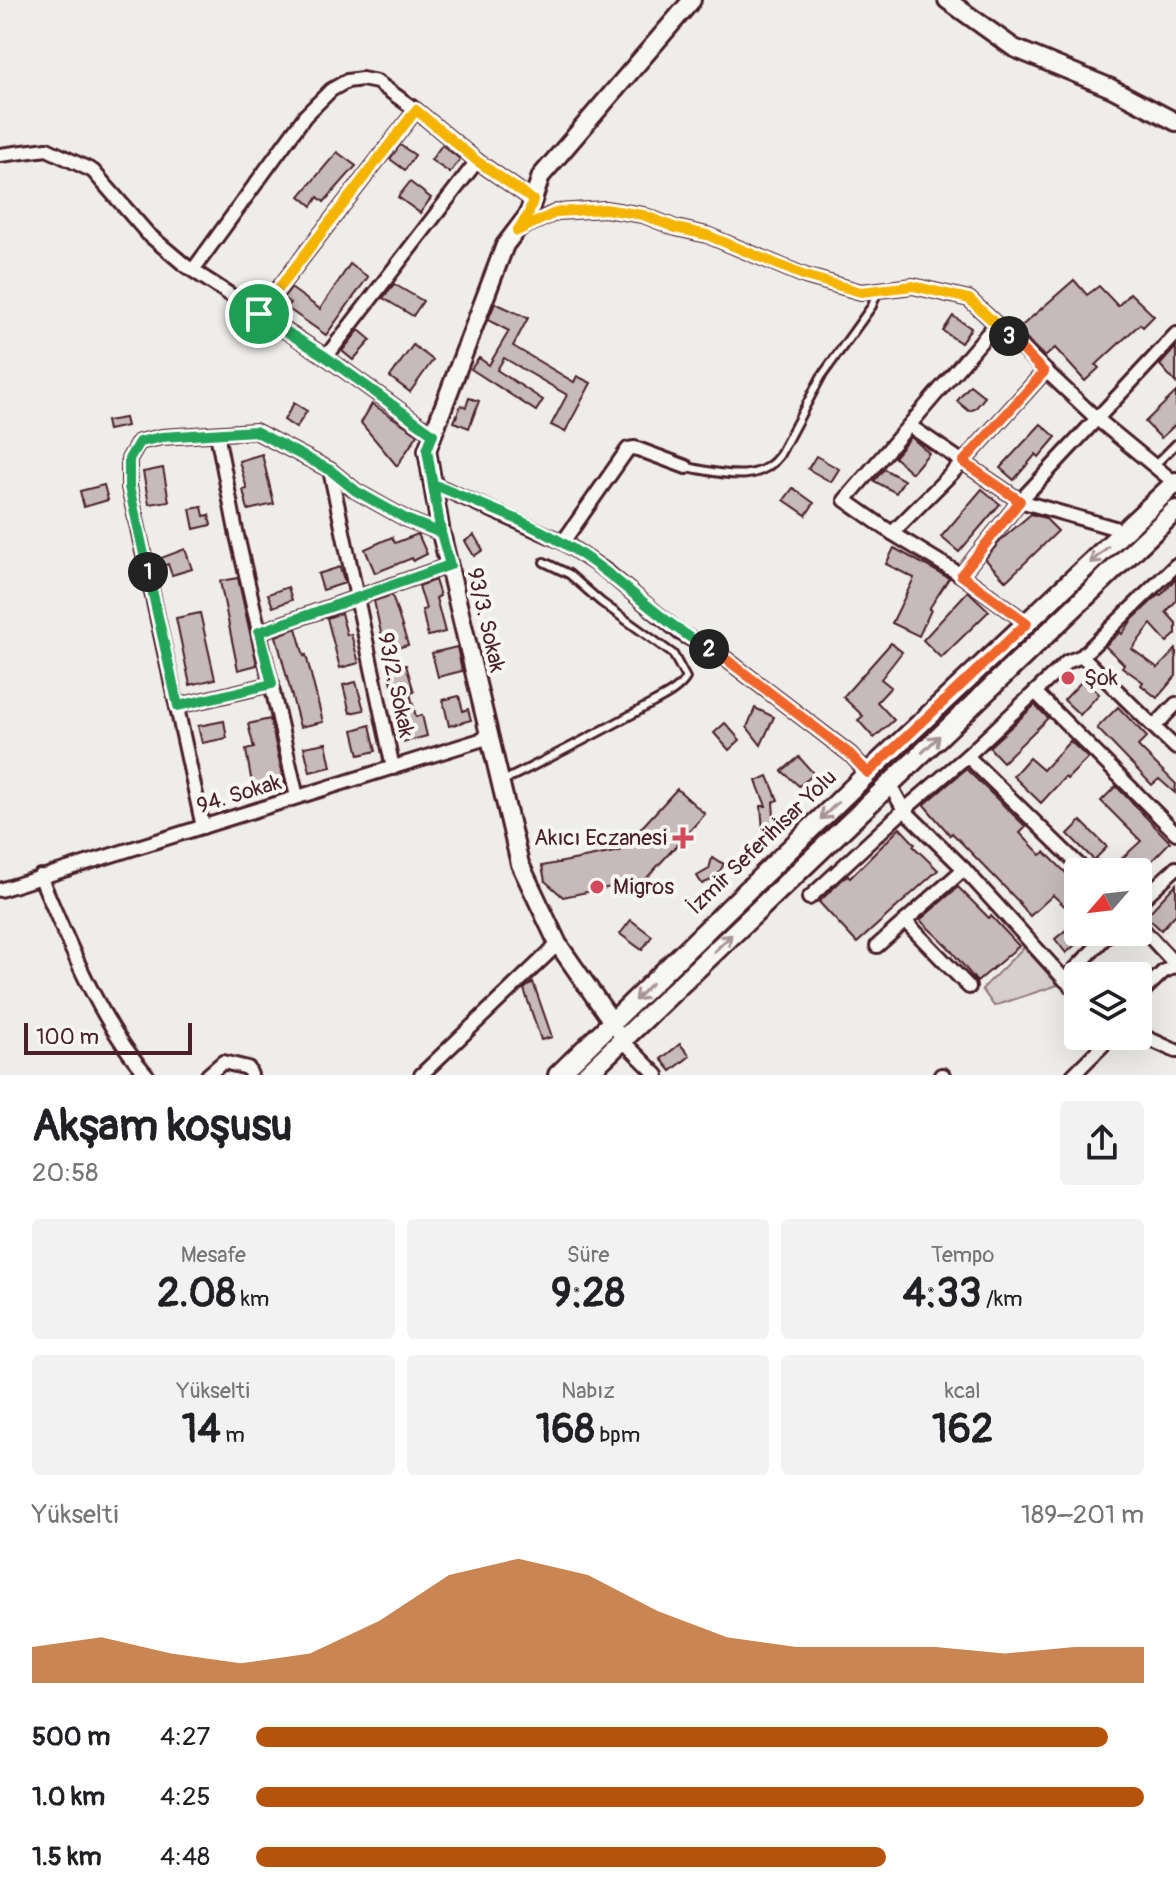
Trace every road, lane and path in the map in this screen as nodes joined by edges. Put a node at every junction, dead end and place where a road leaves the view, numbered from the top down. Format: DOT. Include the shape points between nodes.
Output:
graph roads {
  1 [pos="692,0"];
  2 [pos="947,0"];
  3 [pos="416,110"];
  4 [pos="1176,122"];
  5 [pos="0,155"];
  6 [pos="477,161"];
  7 [pos="533,200"];
  8 [pos="517,231"];
  9 [pos="193,270"];
  10 [pos="878,290"];
  11 [pos="259,314"];
  12 [pos="996,324"];
  13 [pos="1176,334"];
  14 [pos="326,357"];
  15 [pos="1044,372"];
  16 [pos="1096,418"];
  17 [pos="910,426"];
  18 [pos="217,434"];
  19 [pos="433,434"];
  20 [pos="1176,444"];
  21 [pos="963,462"];
  22 [pos="1154,466"];
  23 [pos="686,467"];
  24 [pos="330,470"];
  25 [pos="1176,482"];
  26 [pos="433,484"];
  27 [pos="1020,501"];
  28 [pos="1176,510"];
  29 [pos="1125,531"];
  30 [pos="441,533"];
  31 [pos="892,533"];
  32 [pos="563,542"];
  33 [pos="544,562"];
  34 [pos="450,565"];
  35 [pos="1176,565"];
  36 [pos="961,575"];
  37 [pos="357,599"];
  38 [pos="1027,623"];
  39 [pos="259,632"];
  40 [pos="1082,656"];
  41 [pos="272,684"];
  42 [pos="1035,692"];
  43 [pos="1176,704"];
  44 [pos="178,706"];
  45 [pos="1154,727"];
  46 [pos="490,737"];
  47 [pos="1176,748"];
  48 [pos="967,756"];
  49 [pos="393,768"];
  50 [pos="868,773"];
  51 [pos="501,782"];
  52 [pos="889,783"];
  53 [pos="297,797"];
  54 [pos="904,810"];
  55 [pos="203,827"];
  56 [pos="1176,833"];
  57 [pos="1072,858"];
  58 [pos="1176,868"];
  59 [pos="964,869"];
  60 [pos="40,876"];
  61 [pos="0,890"];
  62 [pos="1152,890"];
  63 [pos="809,898"];
  64 [pos="905,921"];
  65 [pos="1152,939"];
  66 [pos="558,944"];
  67 [pos="877,946"];
  68 [pos="1097,946"];
  69 [pos="1082,962"];
  70 [pos="1176,965"];
  71 [pos="1064,979"];
  72 [pos="1152,983"];
  73 [pos="969,987"];
  74 [pos="617,1032"];
  75 [pos="1152,1040"];
  76 [pos="1098,1050"];
  77 [pos="1176,1051"];
  78 [pos="147,1075"];
  79 [pos="208,1075"];
  80 [pos="251,1075"];
  81 [pos="421,1075"];
  82 [pos="558,1075"];
  83 [pos="586,1075"];
  84 [pos="657,1075"];
  85 [pos="1073,1075"];
  1 -- 7 [label="street, 93/3. Sokak" via="541,176"];
  2 -- 4 [label="street" via="1014,48"];
  3 -- 6 [label="street"];
  3 -- 9 [label="street" via="377,82 347,81 331,90 305,116"];
  3 -- 11 [label="street"];
  5 -- 9 [label="street" via="47,149 93,171 148,234"];
  6 -- 7 [label="street"];
  6 -- 14 [label="street"];
  7 -- 8 [label="street, 93/3. Sokak"];
  8 -- 10 [label="street" via="557,212 605,209 643,215 805,276 861,292"];
  8 -- 19 [label="street, 93/3. Sokak" via="505,245"];
  9 -- 11 [label="street"];
  10 -- 12 [label="street" via="913,286 969,299"];
  10 -- 23 [label="lane" via="771,467 754,475"];
  11 -- 14 [label="street"];
  12 -- 15 [label="street"];
  12 -- 17 [label="street"];
  13 -- 16 [label="street"];
  14 -- 19 [label="street"];
  15 -- 16 [label="street"];
  15 -- 21 [label="street"];
  16 -- 22 [label="street"];
  16 -- 27 [label="street"];
  17 -- 21 [label="street"];
  17 -- 31 [label="street" via="845,500"];
  18 -- 24 [label="street" via="255,431"];
  18 -- 39 [label="street"];
  18 -- 44 [label="street" via="139,442 129,459 129,487"];
  19 -- 26 [label="street, 93/3. Sokak" via="427,450"];
  20 -- 22 [label="lane"];
  21 -- 27 [label="street"];
  21 -- 31 [label="street"];
  22 -- 25 [label="street"];
  23 -- 32 [label="street" via="628,449"];
  24 -- 30 [label="street" via="356,491"];
  24 -- 37 [label="street, 93/2. Sokak"];
  25 -- 29 [label="main road, İzmir Seferihisar Yolu"];
  26 -- 30 [label="street, 93/3. Sokak"];
  26 -- 32 [label="street"];
  27 -- 29 [label="street"];
  27 -- 36 [label="street"];
  52 -- 28 [label="main road, İzmir Seferihisar Yolu, one-way"];
  29 -- 38 [label="main road, İzmir Seferihisar Yolu, one-way"];
  30 -- 34 [label="street, 93/3. Sokak"];
  31 -- 36 [label="street"];
  32 -- 50 [label="street" via="680,633 722,656"];
  33 -- 51 [label="lane" via="569,574 673,654 686,678 617,722"];
  34 -- 37 [label="street"];
  34 -- 46 [label="street, 93/3. Sokak"];
  35 -- 40 [label="street"];
  36 -- 38 [label="street"];
  37 -- 39 [label="street"];
  37 -- 49 [label="street, 93/2. Sokak"];
  38 -- 50 [label="main road, İzmir Seferihisar Yolu"];
  39 -- 41 [label="street"];
  40 -- 42 [label="street" via="1067,662"];
  40 -- 45 [label="street"];
  41 -- 44 [label="street"];
  41 -- 53 [label="street"];
  42 -- 48 [label="street"];
  42 -- 56 [label="street"];
  43 -- 45 [label="street"];
  44 -- 55 [label="street"];
  45 -- 47 [label="street"];
  46 -- 49 [label="street, 94. Sokak"];
  46 -- 51 [label="street, 93/3. Sokak"];
  48 -- 54 [label="street"];
  48 -- 57 [label="street"];
  49 -- 53 [label="street, 94. Sokak"];
  50 -- 74 [label="main road, İzmir Seferihisar Yolu, one-way"];
  51 -- 66 [label="street, 93/3. Sokak" via="520,864"];
  52 -- 54 [label="street"];
  74 -- 52 [label="main road, İzmir Seferihisar Yolu, one-way"];
  53 -- 55 [label="street, 94. Sokak"];
  54 -- 59 [label="street"];
  54 -- 63 [label="street"];
  55 -- 60 [label="street, 94. Sokak"];
  58 -- 62 [label="street"];
  59 -- 64 [label="street"];
  59 -- 71 [label="street"];
  60 -- 61 [label="street, 94. Sokak"];
  60 -- 78 [label="street" via="109,1020"];
  64 -- 67 [label="street"];
  64 -- 73 [label="street"];
  65 -- 70 [label="street"];
  66 -- 74 [label="street, 93/3. Sokak"];
  66 -- 81 [label="street"];
  68 -- 69 [label="street"];
  70 -- 72 [label="street"];
  74 -- 82 [label="main road, İzmir Seferihisar Yolu"];
  74 -- 83 [label="main road, İzmir Seferihisar Yolu"];
  74 -- 84 [label="street"];
  75 -- 77 [label="street"];
  76 -- 85 [label="street"];
  79 -- 80 [label="street" via="223,1062 248,1068"];
}
